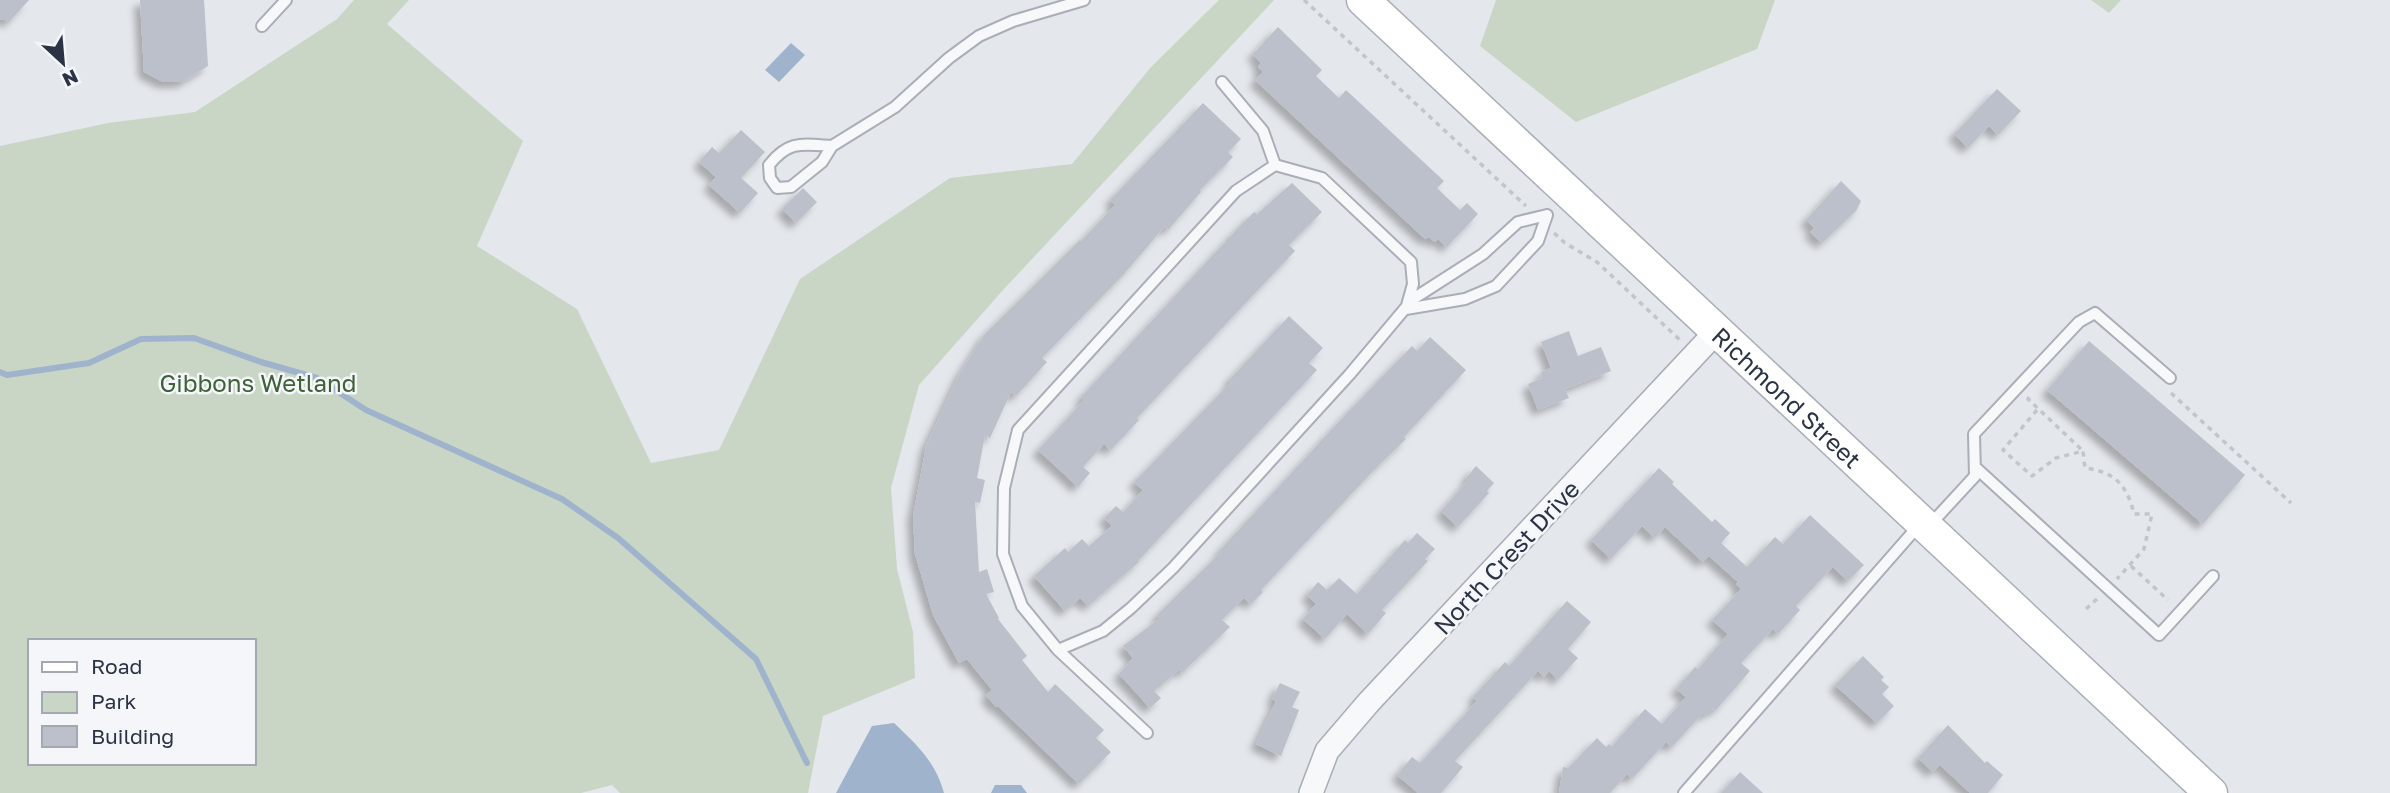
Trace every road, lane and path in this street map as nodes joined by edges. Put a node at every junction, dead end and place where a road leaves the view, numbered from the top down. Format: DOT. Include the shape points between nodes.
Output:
graph roads {
  1 [pos="286,0"];
  2 [pos="1084,0"];
  3 [pos="1304,0"];
  4 [pos="1363,0"];
  5 [pos="262,26"];
  6 [pos="1222,82"];
  7 [pos="832,146"];
  8 [pos="1275,165"];
  9 [pos="1541,220"];
  10 [pos="1406,309"];
  11 [pos="1717,331"];
  12 [pos="1693,357"];
  13 [pos="2169,378"];
  14 [pos="2036,390"];
  15 [pos="2168,390"];
  16 [pos="2038,410"];
  17 [pos="2083,451"];
  18 [pos="1975,467"];
  19 [pos="2291,503"];
  20 [pos="1925,525"];
  21 [pos="2131,565"];
  22 [pos="2213,576"];
  23 [pos="2108,588"];
  24 [pos="2168,600"];
  25 [pos="2086,609"];
  26 [pos="1058,650"];
  27 [pos="1147,733"];
  28 [pos="1311,793"];
  29 [pos="1684,793"];
  30 [pos="2211,793"];
  1 -- 5 [label="lane"];
  2 -- 7 [label="lane" via="1013,20 979,36 895,107"];
  3 -- 9 [label="path"];
  4 -- 11 [label="main road, Richmond Street"];
  6 -- 8 [label="lane" via="1263,131"];
  7 -- 7 [label="lane" via="796,144 779,152 769,165 770,178 778,188 791,187 822,162"];
  8 -- 10 [label="lane" via="1322,178 1411,262 1413,284"];
  8 -- 26 [label="lane" via="1236,191 1018,430 1004,488 1003,554 1022,606"];
  9 -- 10 [label="lane" via="1518,222 1483,254 1413,299"];
  9 -- 10 [label="lane" via="1538,241 1496,286 1465,299"];
  9 -- 12 [label="path" via="1565,243 1597,262"];
  10 -- 26 [label="lane" via="1172,568 1103,631"];
  11 -- 12 [label="street, North Crest Drive"];
  11 -- 20 [label="main road, Richmond Street"];
  12 -- 28 [label="street, North Crest Drive" via="1369,702 1327,751"];
  13 -- 18 [label="lane" via="2095,313 2079,322 1975,434"];
  14 -- 16 [label="path" via="2028,399"];
  15 -- 19 [label="path"];
  16 -- 17 [label="path"];
  16 -- 17 [label="path" via="2003,450 2032,476 2056,458"];
  17 -- 21 [label="path" via="2085,468 2103,472 2124,486 2134,514 2152,514 2144,549"];
  18 -- 20 [label="lane" via="1975,476"];
  18 -- 23 [label="lane"];
  20 -- 29 [label="lane"];
  20 -- 30 [label="main road, Richmond Street"];
  21 -- 23 [label="path"];
  21 -- 24 [label="path"];
  22 -- 23 [label="lane" via="2159,635"];
  23 -- 25 [label="path"];
  26 -- 27 [label="lane"];
}
